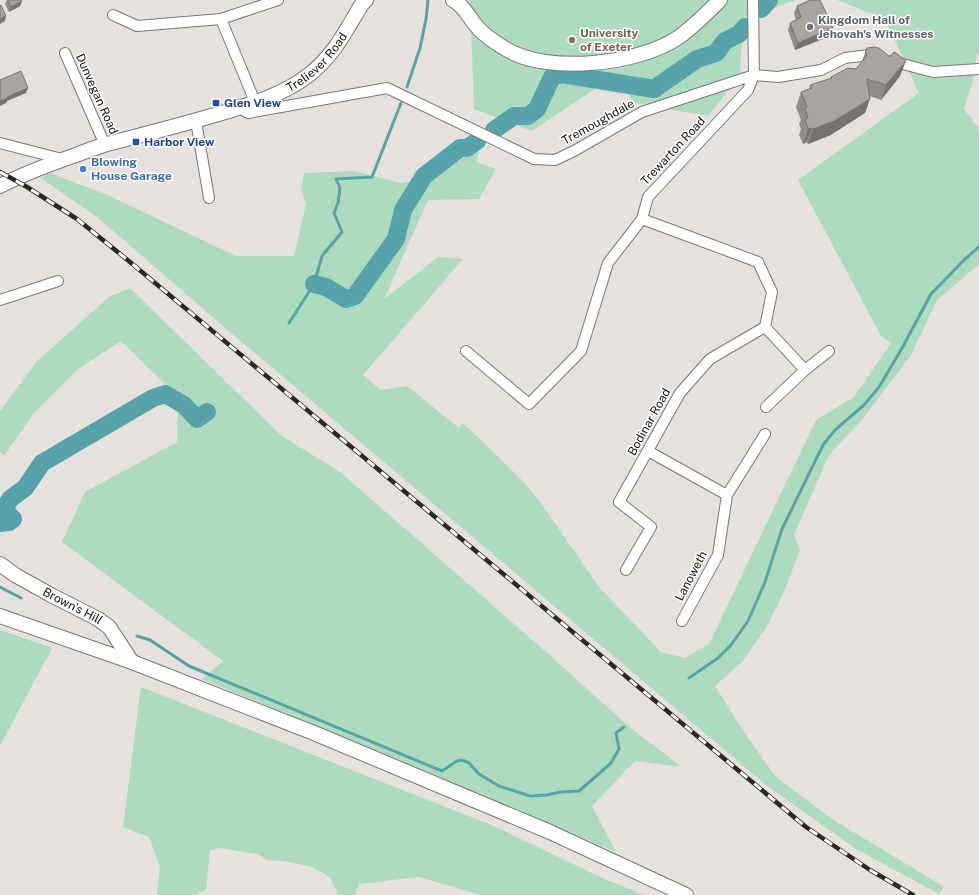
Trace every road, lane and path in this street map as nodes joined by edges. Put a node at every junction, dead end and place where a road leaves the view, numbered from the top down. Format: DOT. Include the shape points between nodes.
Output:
graph roads {
  1 [pos="278,0"];
  2 [pos="366,0"];
  3 [pos="453,0"];
  4 [pos="720,0"];
  5 [pos="753,0"];
  6 [pos="113,15"];
  7 [pos="221,19"];
  8 [pos="65,53"];
  9 [pos="979,69"];
  10 [pos="754,75"];
  11 [pos="255,102"];
  12 [pos="238,108"];
  13 [pos="196,120"];
  14 [pos="0,143"];
  15 [pos="105,145"];
  16 [pos="62,160"];
  17 [pos="0,186"];
  18 [pos="209,198"];
  19 [pos="642,219"];
  20 [pos="58,281"];
  21 [pos="0,300"];
  22 [pos="765,327"];
  23 [pos="829,350"];
  24 [pos="466,351"];
  25 [pos="805,370"];
  26 [pos="766,408"];
  27 [pos="765,434"];
  28 [pos="648,451"];
  29 [pos="727,495"];
  30 [pos="0,564"];
  31 [pos="626,570"];
  32 [pos="0,616"];
  33 [pos="682,621"];
  34 [pos="132,662"];
  35 [pos="686,895"];
  1 -- 7 [label="street"];
  2 -- 11 [label="street, Treliever Road" via="326,60 292,86"];
  3 -- 4 [label="street" via="459,3 480,30 507,50 548,62 585,64 653,50 678,37"];
  5 -- 10 [label="street"];
  6 -- 7 [label="street" via="137,26"];
  7 -- 11 [label="street"];
  8 -- 15 [label="street, Dunvegan Road"];
  9 -- 10 [label="street, Tremoughdale" via="933,72 869,55 846,58 821,70 778,77"];
  10 -- 12 [label="street, Tremoughdale" via="642,112 555,160 534,159 387,88 248,113"];
  10 -- 19 [label="street, Trewarton Road" via="748,90 648,197"];
  11 -- 12 [label="street, Treliever Road"];
  12 -- 13 [label="street, Treliever Road"];
  13 -- 15 [label="street, Treliever Road"];
  13 -- 18 [label="street"];
  14 -- 16 [label="street"];
  15 -- 16 [label="street, Treliever Road"];
  16 -- 17 [label="street, Treliever Road" via="37,168"];
  19 -- 22 [label="street" via="758,262 772,292"];
  19 -- 24 [label="street, Trewarton Road" via="608,263 581,351 529,404"];
  20 -- 21 [label="street"];
  22 -- 25 [label="street"];
  22 -- 28 [label="street, Bodinar Road" via="710,359 680,393"];
  23 -- 25 [label="street"];
  25 -- 26 [label="street"];
  27 -- 29 [label="street, Lanoweth"];
  28 -- 29 [label="street"];
  28 -- 31 [label="street, Bodinar Road" via="619,502 651,527"];
  29 -- 33 [label="street, Lanoweth" via="718,555"];
  30 -- 34 [label="street, Brown's Hill" via="51,596 109,627"];
  32 -- 34 [label="street"];
  34 -- 35 [label="street" via="314,733 550,832"];
}
